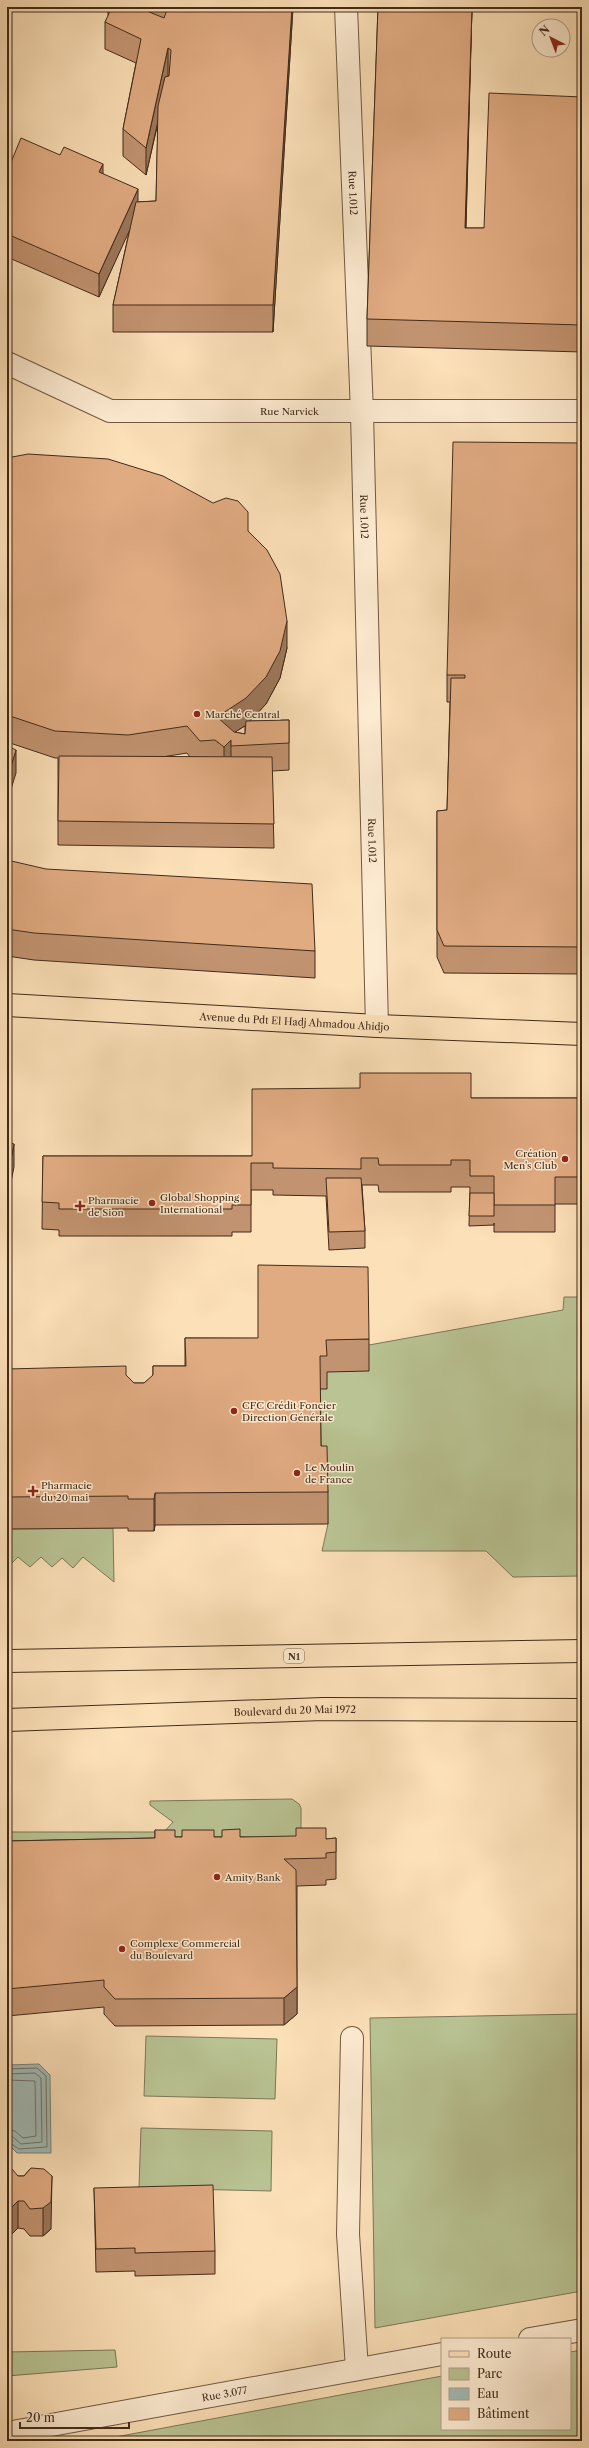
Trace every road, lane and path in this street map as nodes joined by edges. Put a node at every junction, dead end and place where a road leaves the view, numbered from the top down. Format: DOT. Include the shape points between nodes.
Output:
graph roads {
  1 [pos="346,7"];
  2 [pos="7,363"];
  3 [pos="582,411"];
  4 [pos="362,412"];
  5 [pos="7,1005"];
  6 [pos="377,1026"];
  7 [pos="582,1034"];
  8 [pos="582,1651"];
  9 [pos="7,1661"];
  10 [pos="582,1710"];
  11 [pos="7,1720"];
  12 [pos="352,2038"];
  13 [pos="582,2330"];
  14 [pos="536,2338"];
  15 [pos="441,2354"];
  16 [pos="357,2369"];
  17 [pos="7,2433"];
  1 -- 4 [label="street, Rue 1.012"];
  2 -- 4 [label="street, Rue Narvick" via="110,411"];
  3 -- 4 [label="street, Rue Narvick"];
  4 -- 6 [label="street, Rue 1.012"];
  5 -- 6 [label="main road, Avenue du Pdt El Hadj Ahmadou Ahidjo"];
  6 -- 7 [label="main road, Avenue du Pdt El Hadj Ahmadou Ahidjo"];
  8 -- 9 [label="main road, N1"];
  10 -- 11 [label="main road, Boulevard du 20 Mai 1972" via="323,1709"];
  12 -- 16 [label="street" via="348,2234"];
  13 -- 14 [label="street"];
  15 -- 16 [label="street, Rue 3.077"];
  16 -- 17 [label="street, Rue 3.077"];
}
